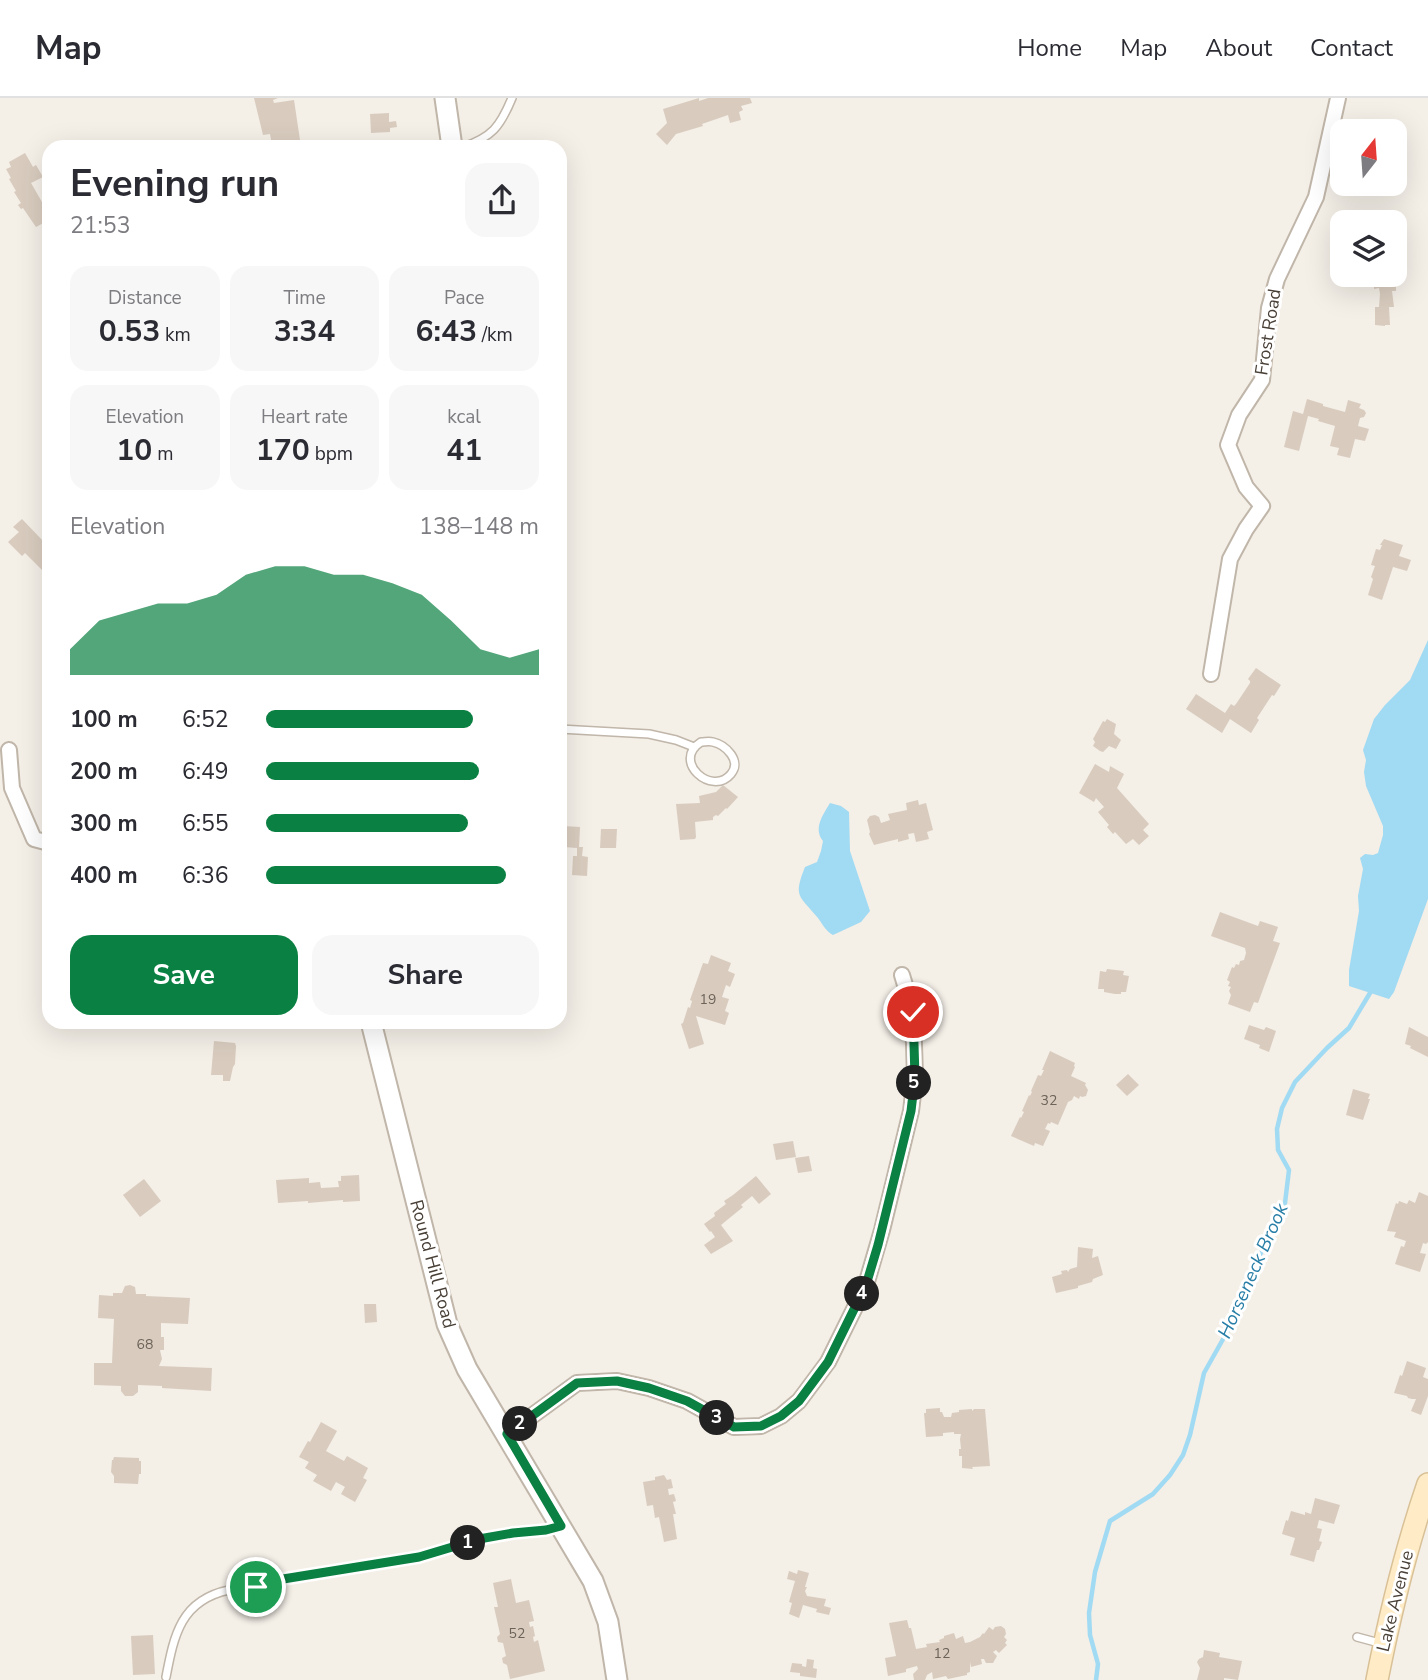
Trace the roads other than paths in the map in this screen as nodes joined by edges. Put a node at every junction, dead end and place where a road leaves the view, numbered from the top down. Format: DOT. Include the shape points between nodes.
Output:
graph roads {
  1 [pos="444,98"];
  2 [pos="512,98"];
  3 [pos="1338,98"];
  4 [pos="451,140"];
  5 [pos="482,140"];
  6 [pos="1211,674"];
  7 [pos="567,729"];
  8 [pos="694,747"];
  9 [pos="9,750"];
  10 [pos="42,841"];
  11 [pos="902,975"];
  12 [pos="373,1029"];
  13 [pos="507,1434"];
  14 [pos="1426,1494"];
  15 [pos="561,1526"];
  16 [pos="1357,1637"];
  17 [pos="1384,1644"];
  18 [pos="166,1676"];
  19 [pos="617,1680"];
  20 [pos="1377,1680"];
  1 -- 4 [label="street"];
  2 -- 5 [label="lane" via="496,129"];
  3 -- 6 [label="street, Frost Road" via="1316,197 1277,279 1269,308 1262,380 1239,415 1227,445 1246,487 1262,506 1230,559"];
  7 -- 8 [label="lane" via="649,734"];
  8 -- 8 [label="lane" via="712,742 726,748 735,760 732,774 714,782 699,776 692,767"];
  9 -- 10 [label="street" via="12,788 34,839"];
  11 -- 13 [label="street" via="913,1012 911,1111 866,1285 828,1362 799,1401 761,1426 734,1427 687,1401 649,1388 617,1381 577,1383"];
  12 -- 13 [label="street, Round Hill Road" via="447,1324 467,1369"];
  13 -- 15 [label="street, Round Hill Road"];
  14 -- 17 [label="main road, Lake Avenue"];
  15 -- 18 [label="lane" via="479,1539 419,1557 227,1590 205,1599 182,1619"];
  15 -- 19 [label="street, Round Hill Road" via="593,1581 608,1622"];
  16 -- 17 [label="lane"];
  17 -- 20 [label="main road, Lake Avenue"];
}
